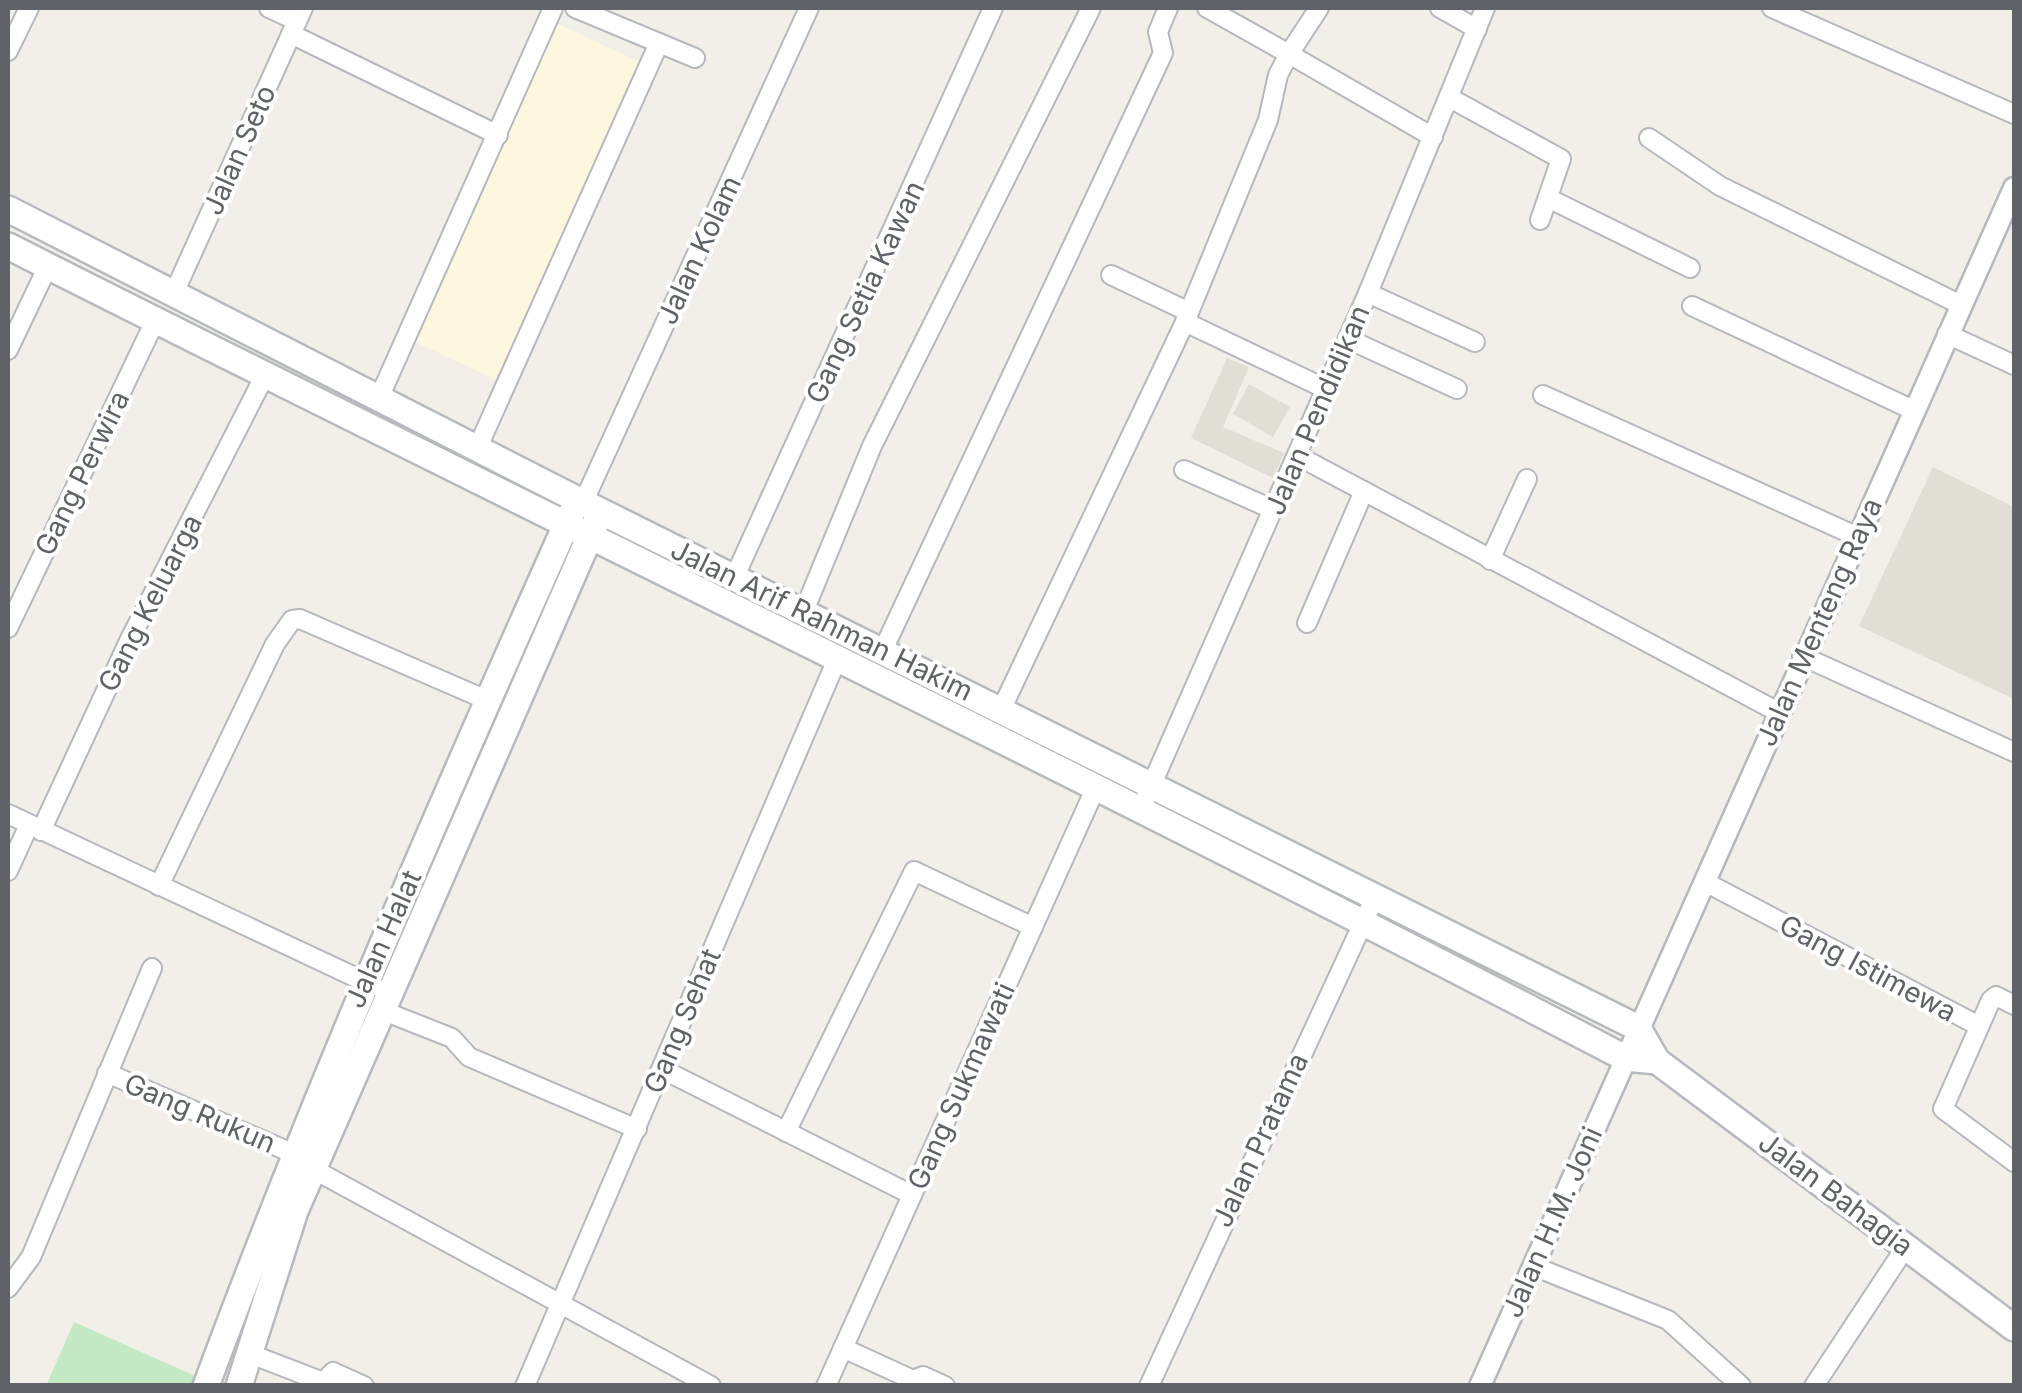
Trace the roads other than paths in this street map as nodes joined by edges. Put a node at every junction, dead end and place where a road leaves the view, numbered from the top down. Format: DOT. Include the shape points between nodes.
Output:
graph roads {
  1 [pos="28,8"];
  2 [pos="269,8"];
  3 [pos="553,8"];
  4 [pos="575,8"];
  5 [pos="809,8"];
  6 [pos="993,8"];
  7 [pos="1091,8"];
  8 [pos="1168,8"];
  9 [pos="1207,8"];
  10 [pos="1319,8"];
  11 [pos="1440,8"];
  12 [pos="1485,8"];
  13 [pos="1772,8"];
  14 [pos="297,21"];
  15 [pos="1477,29"];
  16 [pos="659,43"];
  17 [pos="8,51"];
  18 [pos="1289,54"];
  19 [pos="695,58"];
  20 [pos="1450,98"];
  21 [pos="2014,114"];
  22 [pos="498,135"];
  23 [pos="1433,137"];
  24 [pos="1649,138"];
  25 [pos="2014,188"];
  26 [pos="1548,198"];
  27 [pos="14,213"];
  28 [pos="1540,220"];
  29 [pos="8,243"];
  30 [pos="48,266"];
  31 [pos="1690,268"];
  32 [pos="1111,274"];
  33 [pos="174,293"];
  34 [pos="1368,293"];
  35 [pos="1961,304"];
  36 [pos="1692,306"];
  37 [pos="1187,317"];
  38 [pos="156,319"];
  39 [pos="1947,334"];
  40 [pos="1348,339"];
  41 [pos="1475,342"];
  42 [pos="8,350"];
  43 [pos="2014,365"];
  44 [pos="264,377"];
  45 [pos="1326,389"];
  46 [pos="1457,390"];
  47 [pos="1542,395"];
  48 [pos="378,398"];
  49 [pos="1914,410"];
  50 [pos="478,449"];
  51 [pos="1298,456"];
  52 [pos="1184,470"];
  53 [pos="1527,479"];
  54 [pos="1364,490"];
  55 [pos="589,501"];
  56 [pos="1274,510"];
  57 [pos="577,532"];
  58 [pos="1856,536"];
  59 [pos="1490,560"];
  60 [pos="735,576"];
  61 [pos="804,610"];
  62 [pos="1307,623"];
  63 [pos="8,628"];
  64 [pos="882,650"];
  65 [pos="1802,656"];
  66 [pos="838,657"];
  67 [pos="489,702"];
  68 [pos="1001,710"];
  69 [pos="1778,712"];
  70 [pos="2014,752"];
  71 [pos="1096,787"];
  72 [pos="1147,798"];
  73 [pos="8,814"];
  74 [pos="35,828"];
  75 [pos="8,871"];
  76 [pos="1704,882"];
  77 [pos="159,886"];
  78 [pos="1375,897"];
  79 [pos="1363,921"];
  80 [pos="1032,927"];
  81 [pos="152,968"];
  82 [pos="364,982"];
  83 [pos="385,1001"];
  84 [pos="2014,1006"];
  85 [pos="1979,1026"];
  86 [pos="1638,1028"];
  87 [pos="1625,1058"];
  88 [pos="1657,1061"];
  89 [pos="662,1070"];
  90 [pos="107,1074"];
  91 [pos="637,1129"];
  92 [pos="786,1132"];
  93 [pos="302,1161"];
  94 [pos="2014,1162"];
  95 [pos="912,1196"];
  96 [pos="1907,1246"];
  97 [pos="1533,1266"];
  98 [pos="8,1288"];
  99 [pos="562,1306"];
  100 [pos="2014,1328"];
  101 [pos="843,1348"];
  102 [pos="248,1353"];
  103 [pos="206,1386"];
  104 [pos="238,1386"];
  105 [pos="364,1386"];
  106 [pos="526,1386"];
  107 [pos="712,1386"];
  108 [pos="826,1386"];
  109 [pos="946,1386"];
  110 [pos="1150,1386"];
  111 [pos="1480,1386"];
  112 [pos="1741,1386"];
  113 [pos="1814,1386"];
  1 -- 17 [label="street"];
  2 -- 14 [label="street"];
  3 -- 22 [label="street"];
  4 -- 16 [label="street"];
  5 -- 55 [label="street, Jalan Kolam"];
  6 -- 60 [label="street, Gang Setia Kawan"];
  7 -- 61 [label="street" via="872,446"];
  8 -- 64 [label="street" via="1158,34 1163,53"];
  9 -- 18 [label="street"];
  10 -- 18 [label="street"];
  11 -- 15 [label="street"];
  12 -- 15 [label="street, Jalan Pendidikan"];
  13 -- 21 [label="street"];
  14 -- 22 [label="street"];
  14 -- 33 [label="street, Jalan Seto"];
  15 -- 20 [label="street, Jalan Pendidikan"];
  16 -- 19 [label="street"];
  16 -- 50 [label="street"];
  18 -- 23 [label="street"];
  18 -- 37 [label="street"];
  20 -- 23 [label="street, Jalan Pendidikan"];
  20 -- 26 [label="street" via="1561,159"];
  22 -- 48 [label="street"];
  23 -- 34 [label="street, Jalan Pendidikan"];
  24 -- 35 [label="street" via="1720,186"];
  25 -- 35 [label="street, Jalan Menteng Raya"];
  26 -- 28 [label="street"];
  26 -- 31 [label="street"];
  27 -- 29 [label="main road"];
  27 -- 33 [label="main road, Jalan Arif Rahman Hakim"];
  29 -- 30 [label="main road, Jalan Arif Rahman Hakim"];
  30 -- 38 [label="main road, Jalan Arif Rahman Hakim"];
  30 -- 42 [label="street"];
  32 -- 37 [label="street"];
  33 -- 48 [label="main road, Jalan Arif Rahman Hakim"];
  34 -- 40 [label="street, Jalan Pendidikan"];
  34 -- 41 [label="street"];
  35 -- 39 [label="street, Jalan Menteng Raya"];
  36 -- 49 [label="street"];
  37 -- 45 [label="street"];
  37 -- 68 [label="street"];
  38 -- 44 [label="main road, Jalan Arif Rahman Hakim"];
  38 -- 63 [label="street, Gang Perwira"];
  39 -- 43 [label="street"];
  39 -- 49 [label="street, Jalan Menteng Raya"];
  40 -- 45 [label="street, Jalan Pendidikan"];
  40 -- 46 [label="street"];
  44 -- 57 [label="main road, Jalan Arif Rahman Hakim"];
  44 -- 74 [label="street, Gang Keluarga"];
  45 -- 51 [label="street, Jalan Pendidikan"];
  47 -- 58 [label="street"];
  48 -- 50 [label="main road, Jalan Arif Rahman Hakim"];
  49 -- 58 [label="street, Jalan Menteng Raya"];
  50 -- 55 [label="main road, Jalan Arif Rahman Hakim"];
  51 -- 54 [label="street"];
  51 -- 56 [label="street, Jalan Pendidikan"];
  52 -- 56 [label="street"];
  53 -- 59 [label="street"];
  54 -- 59 [label="street"];
  54 -- 62 [label="street"];
  55 -- 57 [label="main road, Jalan Halat"];
  55 -- 60 [label="main road, Jalan Arif Rahman Hakim"];
  56 -- 72 [label="street, Jalan Pendidikan"];
  57 -- 66 [label="main road, Jalan Arif Rahman Hakim"];
  57 -- 67 [label="main road, Jalan Halat"];
  57 -- 83 [label="main road, Jalan Halat"];
  58 -- 65 [label="street, Jalan Menteng Raya"];
  59 -- 69 [label="street"];
  60 -- 61 [label="main road, Jalan Arif Rahman Hakim"];
  61 -- 64 [label="main road, Jalan Arif Rahman Hakim"];
  64 -- 68 [label="main road, Jalan Arif Rahman Hakim"];
  65 -- 69 [label="street, Jalan Menteng Raya"];
  65 -- 70 [label="street"];
  66 -- 71 [label="main road, Jalan Arif Rahman Hakim"];
  66 -- 89 [label="street, Gang Sehat"];
  67 -- 77 [label="street" via="300,618 285,626"];
  67 -- 82 [label="main road, Jalan Halat"];
  68 -- 72 [label="main road, Jalan Arif Rahman Hakim"];
  69 -- 76 [label="street, Jalan Menteng Raya"];
  71 -- 72 [label="main road, Jalan Arif Rahman Hakim"];
  71 -- 80 [label="street, Gang Sukmawati"];
  72 -- 78 [label="main road, Jalan Arif Rahman Hakim"];
  72 -- 79 [label="main road, Jalan Arif Rahman Hakim"];
  73 -- 74 [label="street"];
  74 -- 75 [label="street, Gang Keluarga"];
  74 -- 77 [label="street"];
  76 -- 85 [label="street, Gang Istimewa"];
  76 -- 86 [label="street, Jalan Menteng Raya"];
  77 -- 82 [label="street"];
  78 -- 79 [label="street, Jalan Pratama"];
  78 -- 86 [label="main road, Jalan Arif Rahman Hakim"];
  79 -- 87 [label="main road, Jalan Arif Rahman Hakim"];
  79 -- 110 [label="street, Jalan Pratama"];
  80 -- 92 [label="street" via="914,872"];
  80 -- 95 [label="street, Gang Sukmawati"];
  81 -- 90 [label="street"];
  82 -- 83 [label="street"];
  82 -- 93 [label="main road, Jalan Halat"];
  83 -- 91 [label="street" via="452,1038 468,1057"];
  83 -- 93 [label="main road, Jalan Halat"];
  84 -- 85 [label="street" via="1994,997"];
  85 -- 94 [label="street, Gang Istimewa" via="1943,1109"];
  86 -- 87 [label="street, Jalan Menteng Raya"];
  86 -- 88 [label="main road, Jalan Bahagia"];
  87 -- 88 [label="main road"];
  87 -- 97 [label="street, Jalan H.M. Joni"];
  88 -- 96 [label="main road, Jalan Bahagia"];
  89 -- 91 [label="street, Gang Sehat"];
  89 -- 92 [label="street"];
  90 -- 93 [label="street, Gang Rukun"];
  90 -- 98 [label="street" via="31,1257"];
  91 -- 99 [label="street, Gang Sehat"];
  92 -- 95 [label="street"];
  93 -- 99 [label="street, Gang Rukun"];
  93 -- 102 [label="main road, Jalan Halat"];
  93 -- 103 [label="main road, Jalan Halat"];
  95 -- 101 [label="street, Gang Sukmawati"];
  96 -- 100 [label="main road, Jalan Bahagia"];
  96 -- 113 [label="street"];
  97 -- 111 [label="street, Jalan H.M. Joni"];
  97 -- 112 [label="street" via="1668,1320"];
  99 -- 106 [label="street, Gang Sehat"];
  99 -- 107 [label="street, Gang Rukun"];
  101 -- 108 [label="street, Gang Sukmawati"];
  101 -- 109 [label="street" via="913,1380 924,1376"];
  102 -- 104 [label="main road, Jalan Halat"];
  102 -- 105 [label="street" via="323,1382 333,1372"];
}
